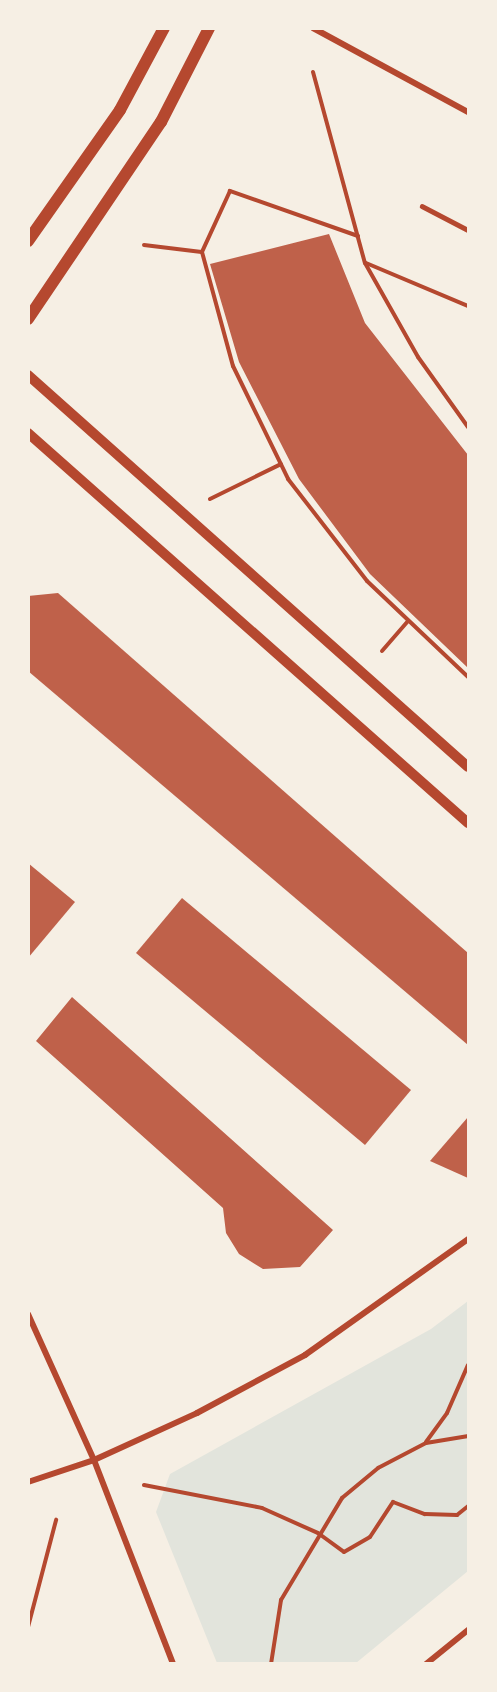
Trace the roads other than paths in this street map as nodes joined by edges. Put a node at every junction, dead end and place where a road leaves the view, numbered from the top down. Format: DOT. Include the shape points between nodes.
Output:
graph roads {
  1 [pos="164,28"];
  2 [pos="209,28"];
  3 [pos="313,28"];
  4 [pos="468,112"];
  5 [pos="422,206"];
  6 [pos="468,230"];
  7 [pos="28,241"];
  8 [pos="28,319"];
  9 [pos="28,375"];
  10 [pos="28,433"];
  11 [pos="468,767"];
  12 [pos="468,823"];
  13 [pos="468,1239"];
  14 [pos="28,1314"];
  15 [pos="94,1460"];
  16 [pos="28,1482"];
  17 [pos="468,1630"];
  18 [pos="173,1664"];
  19 [pos="426,1664"];
  1 -- 7 [label="main road" via="120,110"];
  2 -- 8 [label="main road" via="161,122"];
  3 -- 4 [label="street"];
  5 -- 6 [label="lane"];
  9 -- 11 [label="street"];
  10 -- 12 [label="street"];
  13 -- 15 [label="street" via="305,1354"];
  14 -- 15 [label="street"];
  15 -- 16 [label="street"];
  15 -- 18 [label="street"];
  17 -- 19 [label="street"];
}
